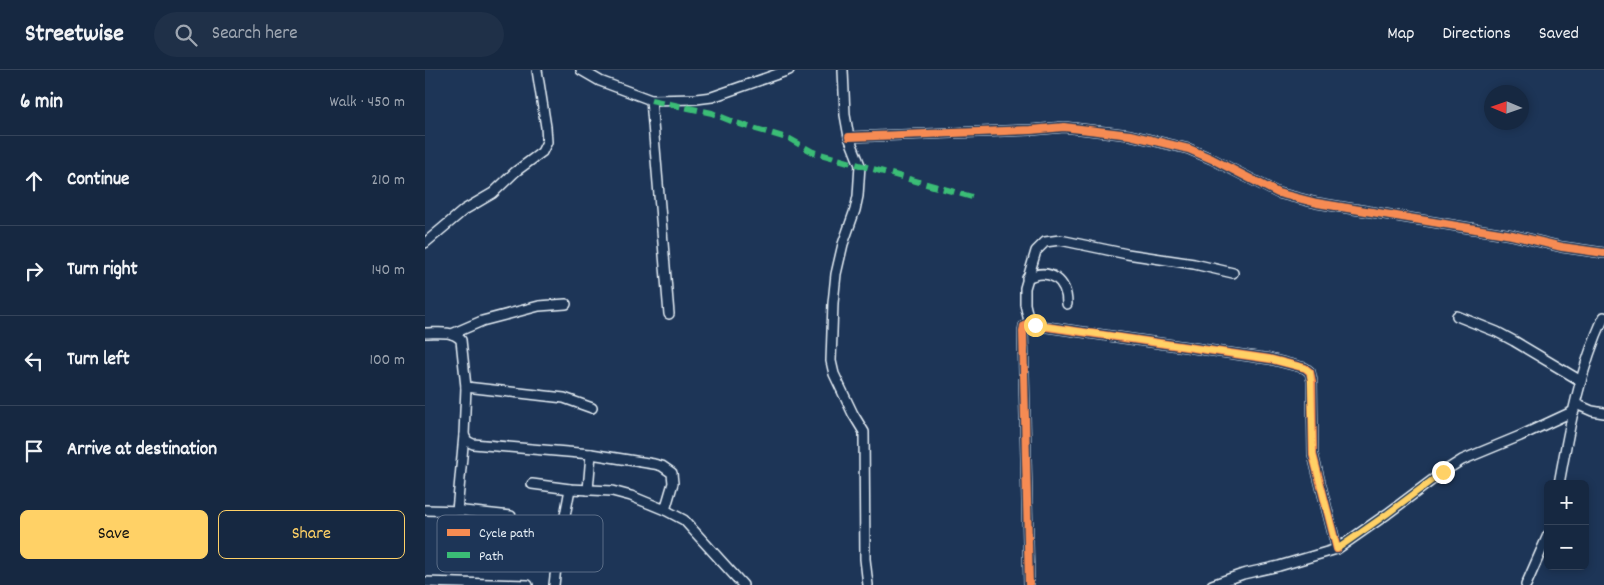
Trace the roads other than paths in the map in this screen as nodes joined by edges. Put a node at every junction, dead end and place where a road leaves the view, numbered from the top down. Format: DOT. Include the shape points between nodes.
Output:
graph roads {
  1 [pos="537,70"];
  2 [pos="581,70"];
  3 [pos="789,70"];
  4 [pos="843,70"];
  5 [pos="651,100"];
  6 [pos="849,137"];
  7 [pos="425,243"];
  8 [pos="1604,253"];
  9 [pos="1233,273"];
  10 [pos="1027,278"];
  11 [pos="567,304"];
  12 [pos="1067,304"];
  13 [pos="669,314"];
  14 [pos="1457,316"];
  15 [pos="1604,317"];
  16 [pos="1035,325"];
  17 [pos="425,333"];
  18 [pos="452,334"];
  19 [pos="1581,381"];
  20 [pos="466,387"];
  21 [pos="1575,407"];
  22 [pos="592,408"];
  23 [pos="1604,413"];
  24 [pos="464,434"];
  25 [pos="591,454"];
  26 [pos="1560,480"];
  27 [pos="532,484"];
  28 [pos="570,489"];
  29 [pos="588,490"];
  30 [pos="425,510"];
  31 [pos="665,510"];
  32 [pos="457,511"];
  33 [pos="500,515"];
  34 [pos="565,515"];
  35 [pos="1544,544"];
  36 [pos="1337,549"];
  37 [pos="556,572"];
  38 [pos="425,582"];
  39 [pos="528,585"];
  40 [pos="554,585"];
  41 [pos="743,585"];
  42 [pos="868,585"];
  43 [pos="1029,585"];
  44 [pos="1212,585"];
  45 [pos="1526,585"];
  1 -- 7 [label="street" via="547,142 542,152"];
  2 -- 5 [label="street" via="600,81"];
  3 -- 5 [label="street" via="712,97"];
  4 -- 6 [label="street" via="843,105"];
  5 -- 13 [label="street"];
  6 -- 8 [label="street" via="1064,127 1130,135 1189,149 1278,193 1317,203"];
  6 -- 42 [label="street" via="860,165 858,196 836,274 831,361 841,390 864,432"];
  9 -- 10 [label="street" via="1060,240 1045,242 1036,251"];
  10 -- 12 [label="street" via="1044,274 1059,280 1064,287"];
  10 -- 16 [label="street" via="1025,304 1028,317"];
  11 -- 18 [label="street" via="539,306 482,321"];
  14 -- 19 [label="street" via="1497,332"];
  15 -- 19 [label="street"];
  16 -- 36 [label="street" via="1270,359 1305,368 1310,372 1311,381 1313,455"];
  16 -- 43 [label="street" via="1026,324 1023,332"];
  17 -- 18 [label="street"];
  18 -- 20 [label="street" via="461,340"];
  19 -- 21 [label="street"];
  20 -- 22 [label="street" via="564,398"];
  20 -- 24 [label="street"];
  21 -- 23 [label="street"];
  21 -- 26 [label="street"];
  21 -- 36 [label="street" via="1520,436 1462,460"];
  24 -- 25 [label="street" via="473,444"];
  24 -- 32 [label="street"];
  25 -- 29 [label="street"];
  25 -- 31 [label="street" via="654,464 673,473"];
  27 -- 28 [label="street"];
  28 -- 29 [label="street"];
  28 -- 34 [label="street"];
  29 -- 31 [label="street" via="612,491"];
  30 -- 32 [label="street"];
  31 -- 41 [label="street" via="684,520"];
  32 -- 33 [label="street"];
  35 -- 45 [label="street"];
  36 -- 44 [label="street"];
  37 -- 40 [label="street"];
  38 -- 39 [label="street"];
}
